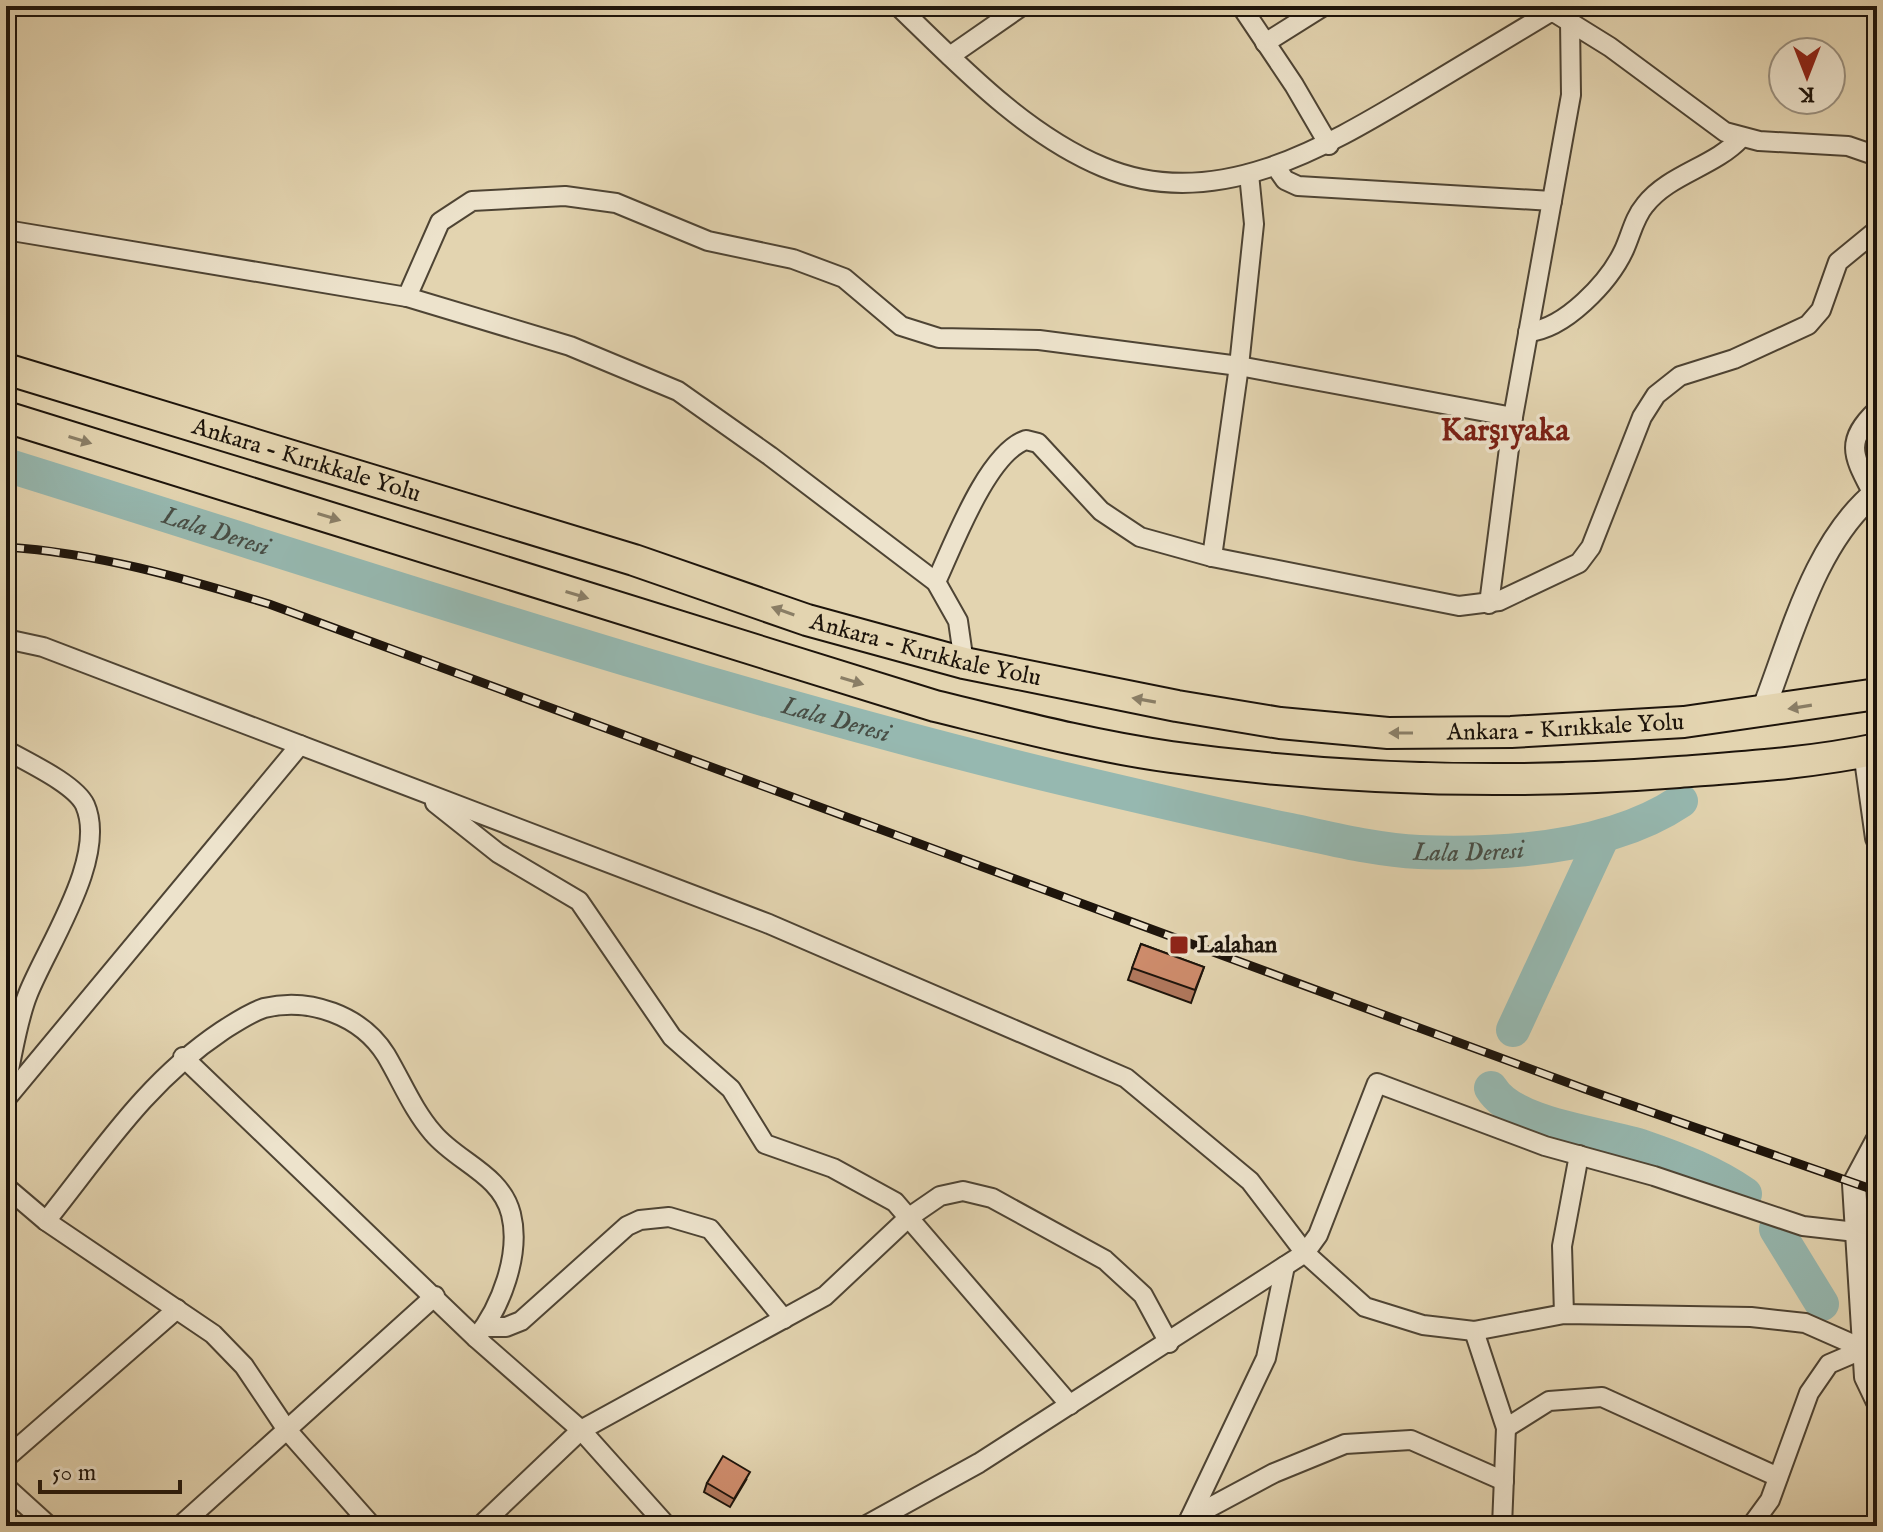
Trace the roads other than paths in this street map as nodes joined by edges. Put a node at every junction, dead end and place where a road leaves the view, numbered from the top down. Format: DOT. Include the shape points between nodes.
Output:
graph roads {
  1 [pos="898,6"];
  2 [pos="1022,6"];
  3 [pos="1241,6"];
  4 [pos="1324,6"];
  5 [pos="1556,13"];
  6 [pos="1265,43"];
  7 [pos="950,56"];
  8 [pos="1741,138"];
  9 [pos="1329,145"];
  10 [pos="1877,156"];
  11 [pos="1276,167"];
  12 [pos="1249,174"];
  13 [pos="1552,201"];
  14 [pos="6,230"];
  15 [pos="1877,230"];
  16 [pos="407,297"];
  17 [pos="1528,332"];
  18 [pos="1239,366"];
  19 [pos="6,369"];
  20 [pos="1877,410"];
  21 [pos="6,417"];
  22 [pos="1513,417"];
  23 [pos="1875,492"];
  24 [pos="1212,557"];
  25 [pos="936,582"];
  26 [pos="1489,604"];
  27 [pos="6,639"];
  28 [pos="964,663"];
  29 [pos="1877,694"];
  30 [pos="1762,713"];
  31 [pos="300,745"];
  32 [pos="6,750"];
  33 [pos="1871,750"];
  34 [pos="421,791"];
  35 [pos="1877,838"];
  36 [pos="183,1057"];
  37 [pos="6,1083"];
  38 [pos="6,1099"];
  39 [pos="1877,1141"];
  40 [pos="1579,1155"];
  41 [pos="8,1192"];
  42 [pos="908,1218"];
  43 [pos="46,1221"];
  44 [pos="1856,1232"];
  45 [pos="1305,1253"];
  46 [pos="1285,1266"];
  47 [pos="435,1296"];
  48 [pos="177,1309"];
  49 [pos="1564,1314"];
  50 [pos="784,1319"];
  51 [pos="1474,1331"];
  52 [pos="481,1333"];
  53 [pos="1169,1343"];
  54 [pos="1871,1351"];
  55 [pos="1877,1400"];
  56 [pos="1070,1405"];
  57 [pos="1506,1428"];
  58 [pos="287,1430"];
  59 [pos="581,1430"];
  60 [pos="6,1458"];
  61 [pos="1778,1477"];
  62 [pos="1504,1481"];
  63 [pos="6,1487"];
  64 [pos="1189,1522"];
  65 [pos="1503,1524"];
  66 [pos="49,1526"];
  67 [pos="180,1526"];
  68 [pos="372,1526"];
  69 [pos="480,1526"];
  70 [pos="667,1526"];
  71 [pos="865,1526"];
  72 [pos="1524,1526"];
  73 [pos="1751,1526"];
  1 -- 7 [label="street"];
  2 -- 7 [label="street"];
  3 -- 6 [label="street"];
  4 -- 6 [label="street"];
  5 -- 8 [label="street"];
  5 -- 9 [label="street"];
  5 -- 13 [label="street" via="1571,95"];
  6 -- 9 [label="street"];
  7 -- 12 [label="street" via="1068,150 1105,168 1173,182"];
  8 -- 10 [label="street" via="1848,146"];
  8 -- 17 [label="street" via="1718,159 1652,197 1599,288 1546,329"];
  9 -- 11 [label="street"];
  11 -- 12 [label="street"];
  11 -- 13 [label="street" via="1298,186"];
  12 -- 18 [label="street" via="1254,224"];
  13 -- 17 [label="street"];
  14 -- 16 [label="street"];
  15 -- 26 [label="street" via="1838,262 1824,302 1808,325 1734,359 1680,376 1656,395 1585,556 1564,573"];
  16 -- 18 [label="street" via="440,222 472,201 565,196 616,203 708,241 793,259 844,278 901,326 939,338 1039,340"];
  16 -- 25 [label="street" via="570,346 678,391"];
  17 -- 22 [label="street"];
  18 -- 22 [label="street"];
  18 -- 24 [label="street"];
  28 -- 19 [label="highway, Ankara - Kırıkkale Yolu, one-way" via="807,620 634,560"];
  20 -- 23 [label="street" via="1858,430 1854,449"];
  21 -- 33 [label="highway, Ankara - Kırıkkale Yolu, one-way" via="935,706 1168,757 1347,774 1507,779 1753,766"];
  22 -- 26 [label="street"];
  23 -- 30 [label="street" via="1828,547"];
  24 -- 25 [label="street" via="1124,530 1038,443 1026,440 1013,447 982,483"];
  24 -- 26 [label="street" via="1459,606"];
  25 -- 28 [label="street" via="958,621"];
  27 -- 31 [label="street" via="43,647"];
  30 -- 28 [label="highway, Ankara - Kırıkkale Yolu, one-way" via="1605,727 1388,733 1280,723"];
  29 -- 30 [label="highway, Ankara - Kırıkkale Yolu, one-way"];
  31 -- 34 [label="street"];
  31 -- 38 [label="street"];
  32 -- 37 [label="street" via="74,791 85,805 90,843 66,914 27,995"];
  33 -- 35 [label="street"];
  34 -- 42 [label="street" via="498,853 579,901 672,1037 731,1089 765,1144 833,1168 895,1202"];
  34 -- 45 [label="street" via="769,924 1126,1078 1250,1181"];
  36 -- 43 [label="street" via="151,1089"];
  36 -- 47 [label="street"];
  36 -- 52 [label="street" via="246,1015 286,1005 331,1011 372,1038 433,1133 486,1175 511,1214 513,1240 505,1285"];
  39 -- 44 [label="street" via="1854,1184"];
  40 -- 44 [label="street" via="1803,1226"];
  40 -- 45 [label="street" via="1377,1083 1318,1235"];
  40 -- 49 [label="street" via="1562,1246"];
  41 -- 43 [label="street"];
  42 -- 50 [label="street" via="844,1282"];
  42 -- 53 [label="street" via="950,1193 992,1198 1105,1260 1143,1295"];
  42 -- 56 [label="street"];
  43 -- 48 [label="street"];
  44 -- 54 [label="street"];
  45 -- 46 [label="street"];
  45 -- 51 [label="street" via="1365,1307 1423,1325"];
  46 -- 53 [label="street"];
  46 -- 64 [label="street" via="1266,1358"];
  47 -- 52 [label="street"];
  47 -- 58 [label="street"];
  48 -- 58 [label="street" via="213,1334 244,1366"];
  48 -- 60 [label="street"];
  49 -- 51 [label="street"];
  49 -- 54 [label="street" via="1791,1321"];
  50 -- 52 [label="street" via="710,1229 669,1217 627,1226 521,1321"];
  50 -- 59 [label="street"];
  51 -- 57 [label="street"];
  52 -- 59 [label="street"];
  53 -- 56 [label="street"];
  54 -- 55 [label="street" via="1866,1377"];
  54 -- 61 [label="street" via="1829,1364 1809,1393"];
  56 -- 71 [label="street"];
  57 -- 61 [label="street" via="1549,1401 1602,1397"];
  57 -- 62 [label="street"];
  58 -- 67 [label="street"];
  58 -- 68 [label="street"];
  59 -- 69 [label="street"];
  59 -- 70 [label="street"];
  61 -- 73 [label="street" via="1770,1500"];
  62 -- 64 [label="street" via="1411,1440 1345,1444 1274,1473"];
  62 -- 65 [label="street"];
  63 -- 66 [label="street"];
  65 -- 72 [label="street"];
}
